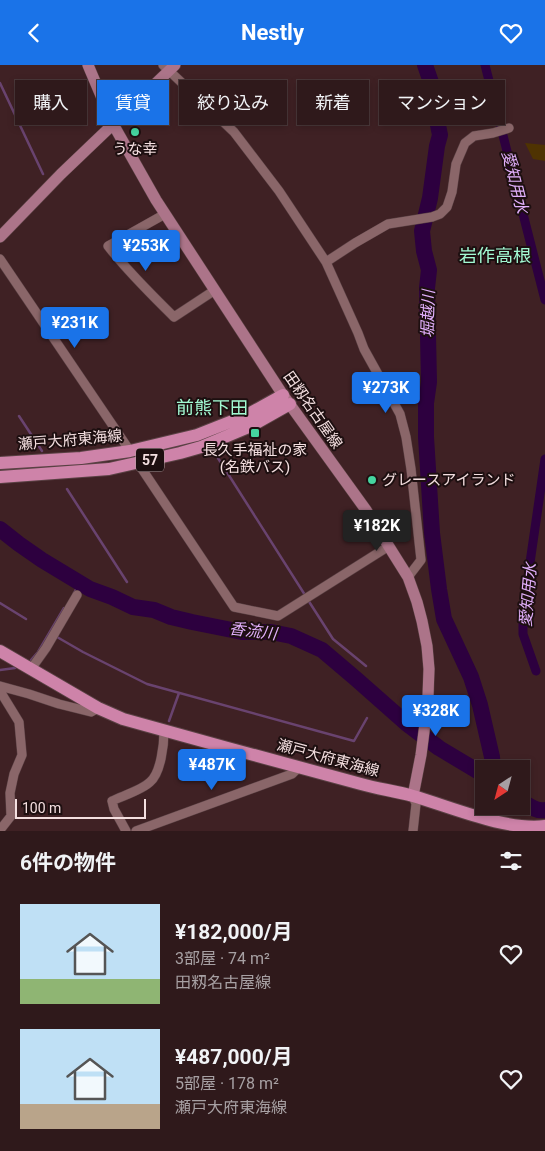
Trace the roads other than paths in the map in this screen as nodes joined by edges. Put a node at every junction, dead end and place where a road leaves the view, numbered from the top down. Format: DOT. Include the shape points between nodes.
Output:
graph roads {
  1 [pos="88,65"];
  2 [pos="169,67"];
  3 [pos="156,80"];
  4 [pos="97,86"];
  5 [pos="112,125"];
  6 [pos="114,125"];
  7 [pos="509,128"];
  8 [pos="164,214"];
  9 [pos="0,237"];
  10 [pos="0,259"];
  11 [pos="326,262"];
  12 [pos="215,289"];
  13 [pos="287,400"];
  14 [pos="130,451"];
  15 [pos="0,463"];
  16 [pos="138,463"];
  17 [pos="0,477"];
  18 [pos="389,546"];
  19 [pos="408,577"];
  20 [pos="77,595"];
  21 [pos="0,651"];
  22 [pos="31,669"];
  23 [pos="0,688"];
  24 [pos="98,708"];
  25 [pos="164,731"];
  26 [pos="299,767"];
  27 [pos="413,796"];
  28 [pos="545,825"];
  29 [pos="0,830"];
  30 [pos="126,831"];
  31 [pos="136,831"];
  32 [pos="413,831"];
  1 -- 4 [label="main road, 田籾名古屋線"];
  2 -- 3 [label="main road"];
  2 -- 11 [label="street" via="234,132 279,191"];
  5 -- 9 [label="main road"];
  6 -- 8 [label="main road, 田籾名古屋線"];
  7 -- 11 [label="street" via="474,136 465,143 456,164 447,207 440,214 388,224"];
  8 -- 12 [label="main road, 田籾名古屋線"];
  8 -- 12 [label="street" via="108,246 174,317"];
  10 -- 14 [label="street"];
  11 -- 19 [label="street" via="404,429 421,560"];
  12 -- 13 [label="main road, 田籾名古屋線"];
  13 -- 14 [label="main road, 瀬戸大府東海線 / 57" via="198,435"];
  13 -- 16 [label="main road, 瀬戸大府東海線 / 57" via="251,426 201,447"];
  13 -- 18 [label="main road, 田籾名古屋線"];
  14 -- 15 [label="main road, 瀬戸大府東海線 / 57"];
  16 -- 17 [label="main road, 瀬戸大府東海線 / 57" via="108,469"];
  16 -- 18 [label="street" via="234,607 278,616"];
  18 -- 19 [label="main road, 田籾名古屋線"];
  19 -- 27 [label="main road, 田籾名古屋線" via="417,601 429,669 426,716"];
  20 -- 22 [label="street"];
  21 -- 22 [label="main road, 瀬戸大府東海線"];
  22 -- 24 [label="main road, 瀬戸大府東海線"];
  23 -- 24 [label="street" via="91,712"];
  23 -- 29 [label="street" via="19,722 22,755 10,793 11,816"];
  24 -- 25 [label="main road, 瀬戸大府東海線"];
  25 -- 26 [label="main road, 瀬戸大府東海線"];
  25 -- 30 [label="street" via="159,767 151,782 112,801"];
  26 -- 27 [label="main road, 瀬戸大府東海線"];
  26 -- 31 [label="street" via="292,774"];
  27 -- 28 [label="main road, 瀬戸大府東海線" via="508,826"];
  27 -- 32 [label="street" via="416,804"];
}
